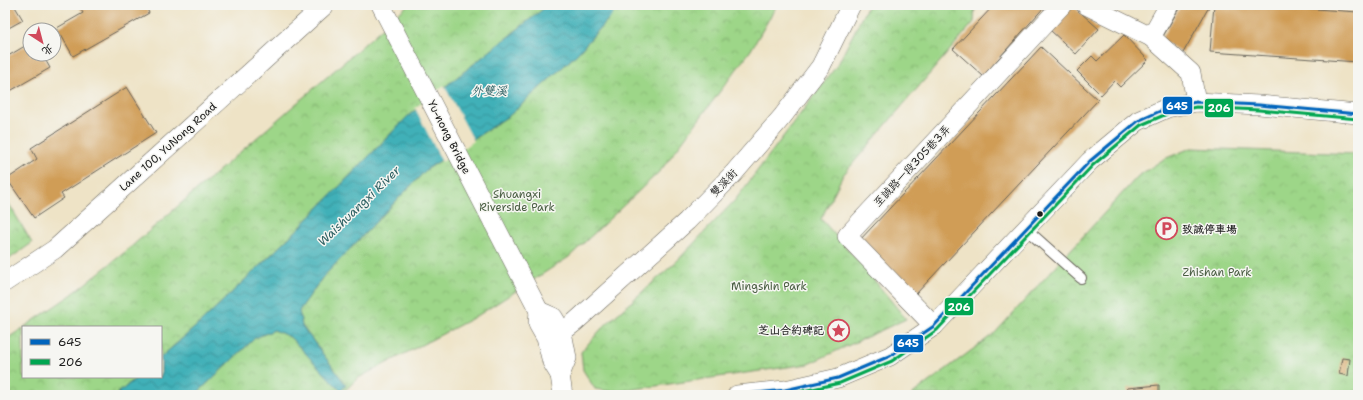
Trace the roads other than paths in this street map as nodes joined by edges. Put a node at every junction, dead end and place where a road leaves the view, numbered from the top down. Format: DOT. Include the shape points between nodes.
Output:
graph roads {
  1 [pos="325,5"];
  2 [pos="381,5"];
  3 [pos="851,5"];
  4 [pos="1062,5"];
  5 [pos="1086,5"];
  6 [pos="1169,5"];
  7 [pos="1151,37"];
  8 [pos="1196,102"];
  9 [pos="1358,114"];
  10 [pos="1026,229"];
  11 [pos="1081,278"];
  12 [pos="5,282"];
  13 [pos="539,311"];
  14 [pos="934,326"];
  15 [pos="562,332"];
  16 [pos="560,375"];
  17 [pos="563,395"];
  18 [pos="737,395"];
  1 -- 12 [label="street, Lane 100, YuNong Road" via="55,249"];
  2 -- 13 [label="street, Yu-nong Bridge"];
  3 -- 15 [label="street, 雙溪街" via="821,66 734,174 687,221"];
  4 -- 14 [label="street, 至誠路一段305巷3弄" via="847,236"];
  5 -- 7 [label="street"];
  6 -- 7 [label="street"];
  7 -- 8 [label="street" via="1191,72"];
  8 -- 9 [label="street"];
  8 -- 10 [label="street" via="1167,108 1138,121 1090,161"];
  10 -- 11 [label="lane"];
  10 -- 14 [label="street"];
  13 -- 15 [label="street" via="553,317"];
  13 -- 16 [label="street" via="538,324 546,338 552,362"];
  14 -- 18 [label="street" via="890,356 838,378 785,390"];
  15 -- 16 [label="street" via="567,358"];
  16 -- 17 [label="street"];
}
